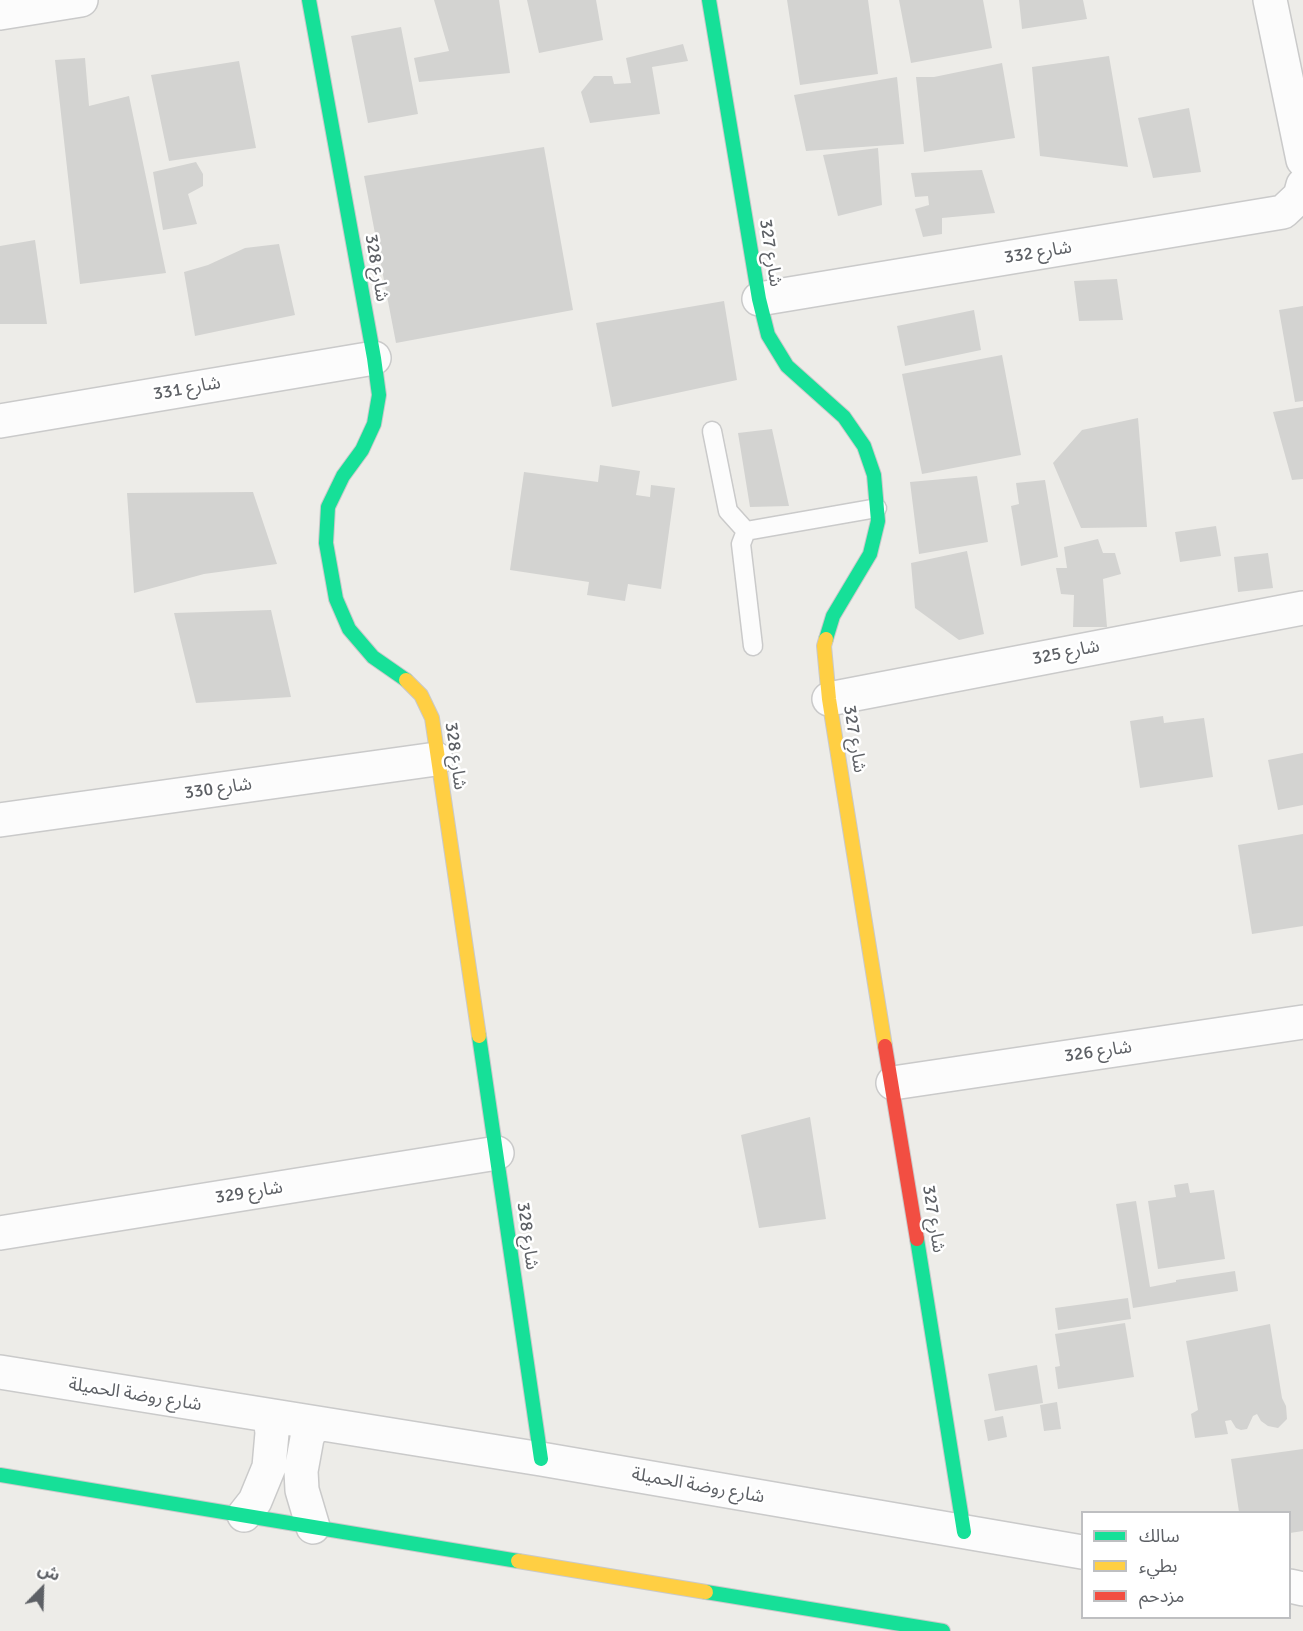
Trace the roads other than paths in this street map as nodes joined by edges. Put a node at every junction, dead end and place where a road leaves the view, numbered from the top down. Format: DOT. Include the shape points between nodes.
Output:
graph roads {
  1 [pos="81,0"];
  2 [pos="309,0"];
  3 [pos="709,0"];
  4 [pos="1270,0"];
  5 [pos="0,13"];
  6 [pos="1303,160"];
  7 [pos="1303,185"];
  8 [pos="759,299"];
  9 [pos="374,358"];
  10 [pos="0,421"];
  11 [pos="712,431"];
  12 [pos="877,507"];
  13 [pos="746,531"];
  14 [pos="1303,608"];
  15 [pos="753,646"];
  16 [pos="829,699"];
  17 [pos="436,759"];
  18 [pos="0,820"];
  19 [pos="1303,1022"];
  20 [pos="893,1083"];
  21 [pos="497,1154"];
  22 [pos="0,1233"];
  23 [pos="0,1372"];
  24 [pos="270,1416"];
  25 [pos="314,1423"];
  26 [pos="541,1459"];
  27 [pos="4,1476"];
  28 [pos="244,1515"];
  29 [pos="313,1527"];
  30 [pos="964,1532"];
  31 [pos="1081,1552"];
  32 [pos="943,1631"];
  1 -- 5 [label="street"];
  2 -- 9 [label="street, شارع 328"];
  3 -- 8 [label="street, شارع 327"];
  4 -- 6 [label="street"];
  7 -- 8 [label="street, شارع 332" via="1300,196 1283,212"];
  8 -- 12 [label="street, شارع 327" via="768,335 787,366 844,417 864,446 874,475"];
  9 -- 10 [label="street, شارع 331"];
  9 -- 17 [label="street, شارع 328" via="378,395 374,424 328,507 326,543 336,599 349,629 373,657 421,695 432,718"];
  11 -- 13 [label="lane" via="728,511"];
  12 -- 13 [label="lane"];
  12 -- 16 [label="street, شارع 327" via="878,521 870,554 833,616 824,646"];
  13 -- 15 [label="lane" via="741,544"];
  14 -- 16 [label="street, شارع 325"];
  16 -- 20 [label="street, شارع 327"];
  17 -- 18 [label="street, شارع 330"];
  17 -- 21 [label="street, شارع 328"];
  19 -- 20 [label="street, شارع 326"];
  20 -- 30 [label="street, شارع 327"];
  21 -- 22 [label="street, شارع 329"];
  21 -- 26 [label="street, شارع 328"];
  23 -- 24 [label="street, شارع روضة الحميلة"];
  24 -- 25 [label="street, شارع روضة الحميلة"];
  24 -- 28 [label="street" via="269,1467 255,1501"];
  25 -- 26 [label="street, شارع روضة الحميلة"];
  25 -- 29 [label="street" via="307,1438 302,1472 302,1490"];
  26 -- 30 [label="street, شارع روضة الحميلة"];
  27 -- 28 [label="street"];
  28 -- 29 [label="street"];
  29 -- 32 [label="street"];
  30 -- 31 [label="street, شارع روضة الحميلة"];
}
